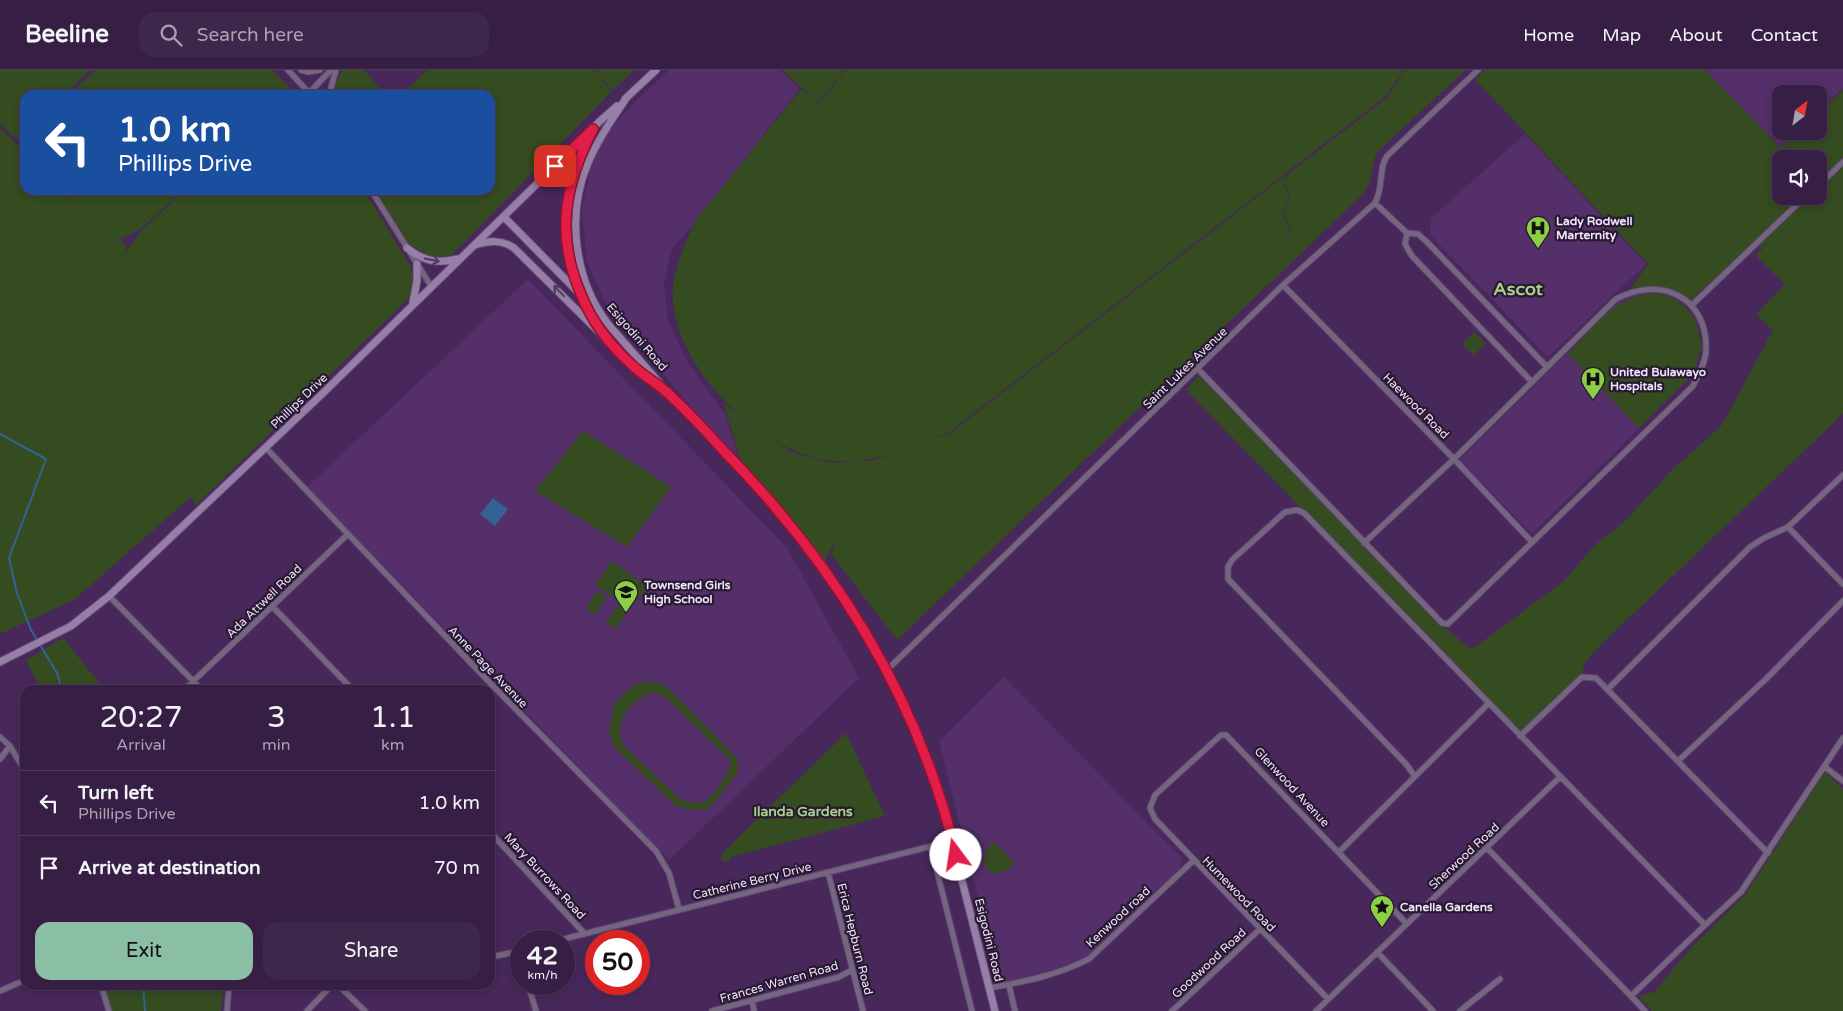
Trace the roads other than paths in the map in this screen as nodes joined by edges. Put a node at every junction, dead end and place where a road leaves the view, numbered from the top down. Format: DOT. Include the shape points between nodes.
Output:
graph roads {
  1 [pos="288,70"];
  2 [pos="301,70"];
  3 [pos="320,70"];
  4 [pos="331,70"];
  5 [pos="336,70"];
  6 [pos="656,70"];
  7 [pos="1478,70"];
  8 [pos="306,90"];
  9 [pos="314,90"];
  10 [pos="331,90"];
  11 [pos="627,97"];
  12 [pos="593,129"];
  13 [pos="1843,162"];
  14 [pos="1827,177"];
  15 [pos="374,195"];
  16 [pos="1374,203"];
  17 [pos="1797,205"];
  18 [pos="504,217"];
  19 [pos="1406,233"];
  20 [pos="474,245"];
  21 [pos="407,248"];
  22 [pos="459,258"];
  23 [pos="416,264"];
  24 [pos="1283,285"];
  25 [pos="431,286"];
  26 [pos="581,295"];
  27 [pos="1693,304"];
  28 [pos="412,305"];
  29 [pos="599,312"];
  30 [pos="630,364"];
  31 [pos="1547,367"];
  32 [pos="1198,369"];
  33 [pos="1532,382"];
  34 [pos="670,395"];
  35 [pos="266,448"];
  36 [pos="1454,459"];
  37 [pos="1843,475"];
  38 [pos="1788,528"];
  39 [pos="348,535"];
  40 [pos="1532,542"];
  41 [pos="1364,543"];
  42 [pos="1843,584"];
  43 [pos="109,596"];
  44 [pos="1843,601"];
  45 [pos="272,606"];
  46 [pos="0,662"];
  47 [pos="887,670"];
  48 [pos="194,681"];
  49 [pos="491,684"];
  50 [pos="190,685"];
  51 [pos="198,685"];
  52 [pos="348,685"];
  53 [pos="495,688"];
  54 [pos="1608,689"];
  55 [pos="1488,704"];
  56 [pos="1520,736"];
  57 [pos="0,737"];
  58 [pos="1843,738"];
  59 [pos="10,746"];
  60 [pos="0,759"];
  61 [pos="1678,761"];
  62 [pos="20,763"];
  63 [pos="1826,767"];
  64 [pos="1414,775"];
  65 [pos="1560,777"];
  66 [pos="1843,781"];
  67 [pos="1155,796"];
  68 [pos="495,837"];
  69 [pos="952,841"];
  70 [pos="931,847"];
  71 [pos="1488,848"];
  72 [pos="1339,852"];
  73 [pos="1768,853"];
  74 [pos="1194,860"];
  75 [pos="828,872"];
  76 [pos="679,909"];
  77 [pos="1406,923"];
  78 [pos="1705,925"];
  79 [pos="600,930"];
  80 [pos="1259,930"];
  81 [pos="585,934"];
  82 [pos="575,936"];
  83 [pos="1377,952"];
  84 [pos="510,953"];
  85 [pos="495,956"];
  86 [pos="852,970"];
  87 [pos="1500,979"];
  88 [pos="20,982"];
  89 [pos="1009,985"];
  90 [pos="990,988"];
  91 [pos="103,990"];
  92 [pos="228,990"];
  93 [pos="327,990"];
  94 [pos="343,990"];
  95 [pos="0,991"];
  96 [pos="531,995"];
  97 [pos="1631,996"];
  98 [pos="1328,999"];
  99 [pos="752,1000"];
  100 [pos="109,1011"];
  101 [pos="227,1011"];
  102 [pos="307,1011"];
  103 [pos="365,1011"];
  104 [pos="536,1011"];
  105 [pos="712,1011"];
  106 [pos="754,1011"];
  107 [pos="863,1011"];
  108 [pos="972,1011"];
  109 [pos="995,1011"];
  110 [pos="1015,1011"];
  111 [pos="1172,1011"];
  112 [pos="1316,1011"];
  113 [pos="1433,1011"];
  114 [pos="1460,1011"];
  115 [pos="1645,1011"];
  1 -- 8 [label="street"];
  2 -- 3 [label="street"];
  4 -- 9 [label="street"];
  5 -- 10 [label="street"];
  6 -- 11 [label="main road, Esigodini Road"];
  7 -- 16 [label="street" via="1387,156 1382,166 1381,190"];
  11 -- 12 [label="main road, Esigodini Road"];
  11 -- 29 [label="main road, Esigodini Road" via="590,158 577,209 579,255"];
  12 -- 18 [label="main road, Phillips Drive"];
  12 -- 26 [label="main road, Esigodini Road" via="573,172 566,215 571,263"];
  13 -- 14 [label="street"];
  15 -- 21 [label="street"];
  16 -- 19 [label="street"];
  16 -- 24 [label="street, Saint Lukes Avenue"];
  17 -- 27 [label="street"];
  18 -- 20 [label="main road, Phillips Drive"];
  18 -- 26 [label="main road"];
  19 -- 31 [label="street" via="1418,234 1427,242"];
  19 -- 33 [label="street" via="1405,244 1412,256"];
  20 -- 22 [label="main road, Phillips Drive"];
  30 -- 20 [label="main road, one-way" via="514,248 494,241"];
  21 -- 22 [label="main road, one-way" via="434,262"];
  21 -- 23 [label="street"];
  22 -- 25 [label="main road, Phillips Drive"];
  23 -- 25 [label="street"];
  23 -- 28 [label="main road" via="418,281"];
  24 -- 32 [label="street, Saint Lukes Avenue"];
  24 -- 36 [label="street, Haewood Road"];
  25 -- 28 [label="main road, Phillips Drive"];
  26 -- 29 [label="main road"];
  26 -- 30 [label="main road, Esigodini Road" via="590,314"];
  27 -- 31 [label="street" via="1660,290 1628,292 1616,299"];
  27 -- 40 [label="street" via="1706,336 1706,352 1693,386"];
  28 -- 35 [label="main road, Phillips Drive"];
  29 -- 34 [label="main road, Esigodini Road"];
  30 -- 34 [label="main road, Esigodini Road"];
  31 -- 33 [label="street"];
  32 -- 41 [label="street"];
  32 -- 47 [label="street, Saint Lukes Avenue"];
  33 -- 36 [label="street"];
  34 -- 47 [label="main road, Esigodini Road" via="736,462 802,538 843,595"];
  35 -- 39 [label="street, Anne Page Avenue"];
  35 -- 43 [label="main road, Phillips Drive"];
  36 -- 40 [label="street, Haewood Road"];
  36 -- 41 [label="street"];
  37 -- 38 [label="street"];
  38 -- 42 [label="street"];
  38 -- 54 [label="street" via="1750,547"];
  39 -- 45 [label="street, Ada Attwell Road"];
  39 -- 49 [label="street, Anne Page Avenue"];
  40 -- 41 [label="street" via="1451,622 1445,624"];
  43 -- 46 [label="main road, Phillips Drive" via="53,636"];
  43 -- 48 [label="street"];
  44 -- 61 [label="street"];
  45 -- 48 [label="street, Ada Attwell Road"];
  45 -- 52 [label="street"];
  47 -- 69 [label="main road, Esigodini Road" via="928,760"];
  48 -- 50 [label="street, Ada Attwell Road"];
  48 -- 51 [label="street"];
  53 -- 76 [label="street, Anne Page Avenue" via="656,852 669,873"];
  54 -- 56 [label="street" via="1596,678 1582,677"];
  54 -- 61 [label="street"];
  55 -- 56 [label="street"];
  55 -- 64 [label="street"];
  55 -- 64 [label="street" via="1304,513 1297,510 1286,512 1232,560 1227,570 1229,581"];
  56 -- 65 [label="street"];
  57 -- 59 [label="street"];
  58 -- 63 [label="street"];
  59 -- 60 [label="street"];
  59 -- 62 [label="street"];
  61 -- 73 [label="street"];
  63 -- 66 [label="street"];
  63 -- 73 [label="street"];
  64 -- 72 [label="street"];
  65 -- 71 [label="street, Sherwood Road"];
  65 -- 78 [label="street"];
  67 -- 72 [label="street, Glenwood Avenue" via="1220,735 1226,735"];
  67 -- 74 [label="street, Humewood Road" via="1150,803 1151,812"];
  68 -- 81 [label="street, Mary Burrows Road"];
  69 -- 70 [label="street, Catherine Berry Drive"];
  69 -- 90 [label="main road, Esigodini Road"];
  70 -- 75 [label="street, Catherine Berry Drive"];
  70 -- 108 [label="street"];
  71 -- 77 [label="street, Sherwood Road"];
  71 -- 97 [label="street"];
  72 -- 77 [label="street, Glenwood Avenue"];
  73 -- 78 [label="street" via="1741,892"];
  74 -- 80 [label="street, Humewood Road"];
  74 -- 89 [label="street, Kenwood road" via="1089,958 1072,968"];
  75 -- 76 [label="street, Catherine Berry Drive"];
  75 -- 86 [label="street, Erica Hepburn Road"];
  76 -- 79 [label="street, Catherine Berry Drive"];
  77 -- 83 [label="street, Sherwood Road"];
  78 -- 97 [label="street"];
  80 -- 98 [label="street, Humewood Road"];
  80 -- 111 [label="street, Goodwood Road"];
  81 -- 82 [label="street, Catherine Berry Drive"];
  83 -- 98 [label="street, Sherwood Road"];
  83 -- 113 [label="street"];
  84 -- 85 [label="street"];
  86 -- 99 [label="street, Frances Warren Road" via="838,977"];
  86 -- 107 [label="street, Erica Hepburn Road"];
  87 -- 114 [label="street"];
  88 -- 95 [label="street"];
  89 -- 90 [label="street, Kenwood road"];
  89 -- 110 [label="street"];
  90 -- 109 [label="main road, Esigodini Road"];
  91 -- 100 [label="street"];
  92 -- 101 [label="street"];
  93 -- 102 [label="street"];
  94 -- 103 [label="street"];
  96 -- 104 [label="street"];
  97 -- 115 [label="street"];
  98 -- 112 [label="street, Sherwood Road"];
  99 -- 105 [label="street, Frances Warren Road"];
  99 -- 106 [label="street"];
}
